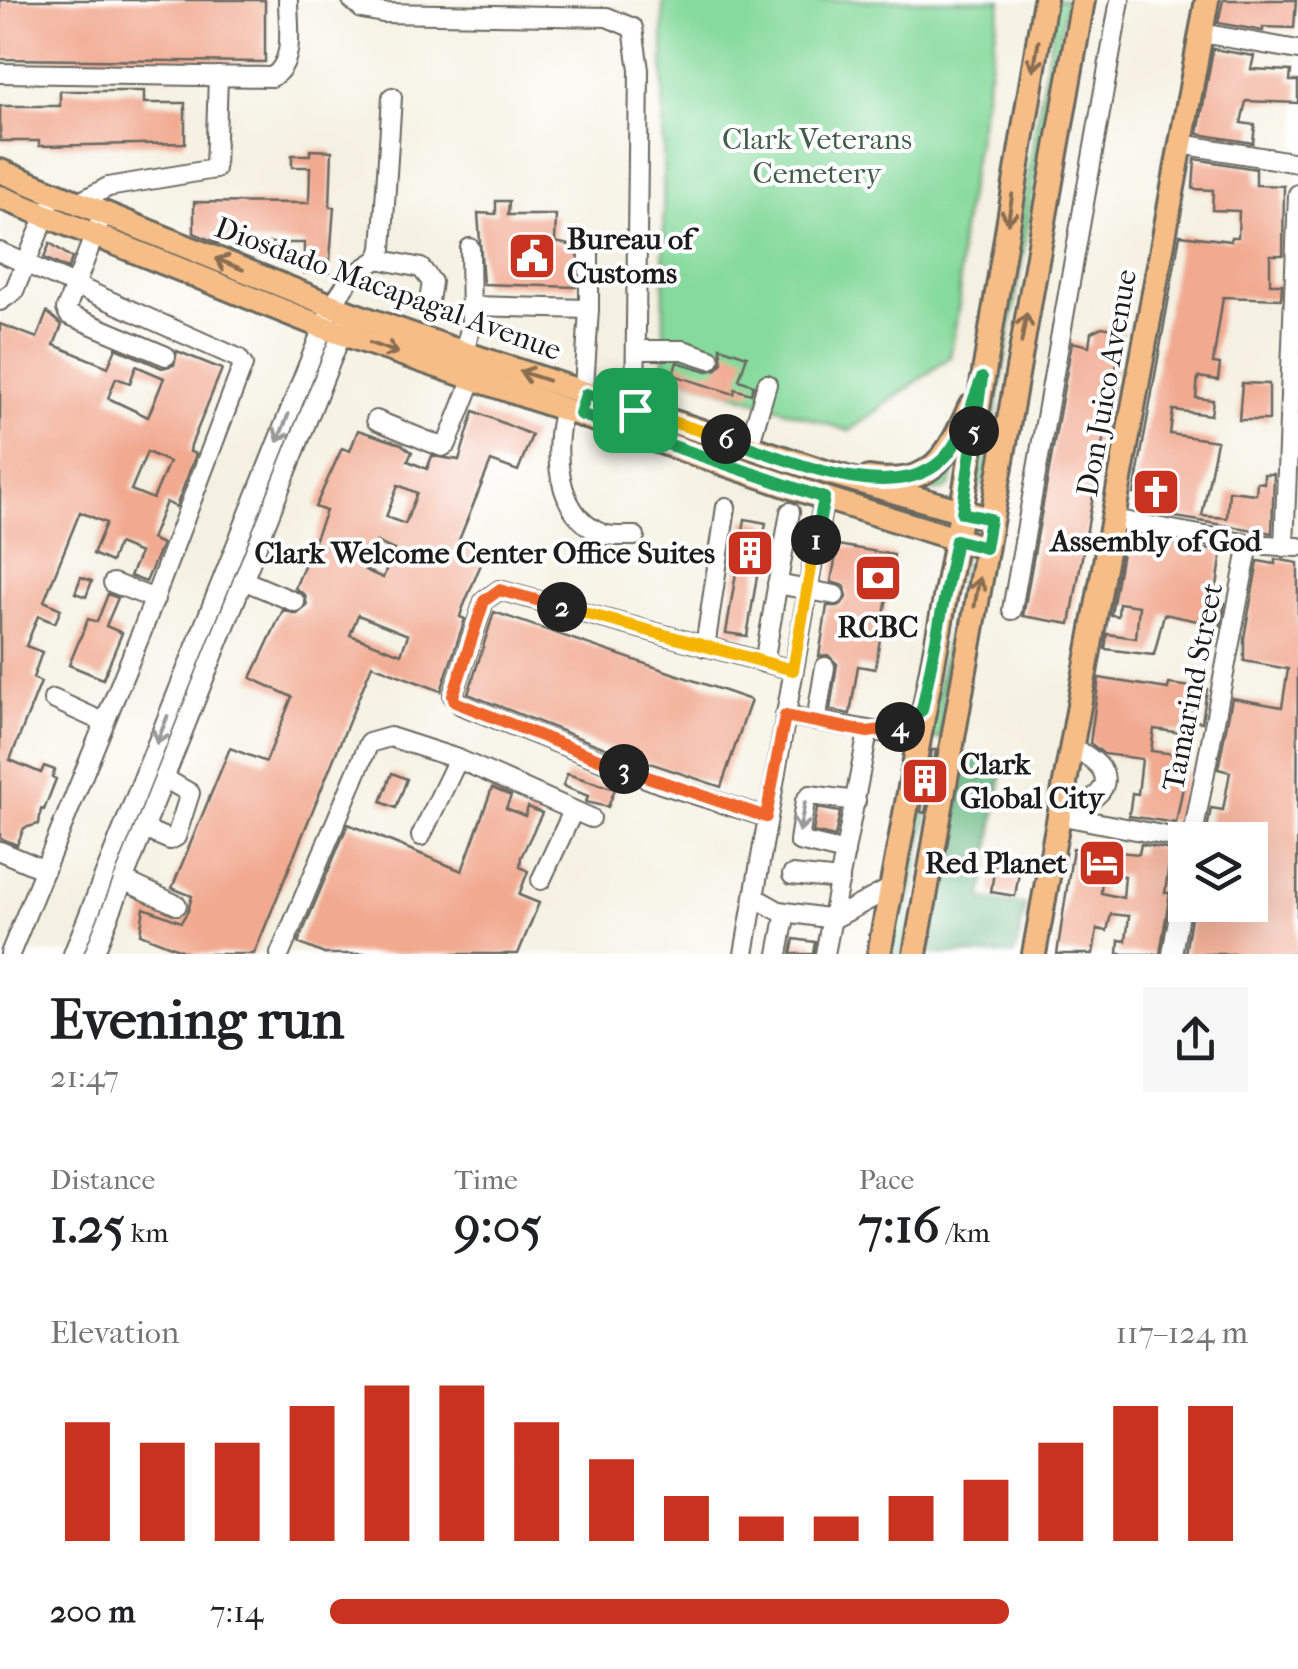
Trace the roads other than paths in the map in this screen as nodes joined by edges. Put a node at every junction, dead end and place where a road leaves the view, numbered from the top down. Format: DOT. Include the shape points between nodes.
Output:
graph roads {
  1 [pos="288,0"];
  2 [pos="352,0"];
  3 [pos="1045,0"];
  4 [pos="1083,0"];
  5 [pos="1120,0"];
  6 [pos="1207,0"];
  7 [pos="1200,33"];
  8 [pos="1298,50"];
  9 [pos="0,73"];
  10 [pos="218,76"];
  11 [pos="392,97"];
  12 [pos="1058,132"];
  13 [pos="1094,139"];
  14 [pos="1181,144"];
  15 [pos="1298,163"];
  16 [pos="0,171"];
  17 [pos="55,194"];
  18 [pos="1298,194"];
  19 [pos="0,197"];
  20 [pos="78,203"];
  21 [pos="103,214"];
  22 [pos="46,216"];
  23 [pos="93,236"];
  24 [pos="470,248"];
  25 [pos="0,252"];
  26 [pos="589,255"];
  27 [pos="378,259"];
  28 [pos="26,265"];
  29 [pos="73,285"];
  30 [pos="0,300"];
  31 [pos="428,301"];
  32 [pos="471,306"];
  33 [pos="588,309"];
  34 [pos="337,320"];
  35 [pos="636,350"];
  36 [pos="464,353"];
  37 [pos="166,356"];
  38 [pos="710,358"];
  39 [pos="473,378"];
  40 [pos="982,378"];
  41 [pos="767,384"];
  42 [pos="1294,394"];
  43 [pos="577,406"];
  44 [pos="635,410"];
  45 [pos="376,420"];
  46 [pos="1292,439"];
  47 [pos="749,446"];
  48 [pos="826,472"];
  49 [pos="824,498"];
  50 [pos="726,507"];
  51 [pos="790,512"];
  52 [pos="962,513"];
  53 [pos="990,519"];
  54 [pos="1113,519"];
  55 [pos="635,536"];
  56 [pos="956,540"];
  57 [pos="1248,544"];
  58 [pos="1291,547"];
  59 [pos="985,548"];
  60 [pos="244,580"];
  61 [pos="114,583"];
  62 [pos="777,584"];
  63 [pos="807,590"];
  64 [pos="836,595"];
  65 [pos="154,599"];
  66 [pos="295,602"];
  67 [pos="1012,610"];
  68 [pos="705,647"];
  69 [pos="764,664"];
  70 [pos="825,667"];
  71 [pos="793,670"];
  72 [pos="53,699"];
  73 [pos="922,710"];
  74 [pos="785,716"];
  75 [pos="816,721"];
  76 [pos="103,722"];
  77 [pos="868,732"];
  78 [pos="1070,747"];
  79 [pos="458,759"];
  80 [pos="164,778"];
  81 [pos="856,801"];
  82 [pos="1058,812"];
  83 [pos="766,817"];
  84 [pos="1194,822"];
  85 [pos="144,829"];
  86 [pos="1168,835"];
  87 [pos="421,836"];
  88 [pos="0,851"];
  89 [pos="845,852"];
  90 [pos="45,870"];
  91 [pos="792,874"];
  92 [pos="124,880"];
  93 [pos="541,880"];
  94 [pos="840,880"];
  95 [pos="891,888"];
  96 [pos="754,897"];
  97 [pos="177,905"];
  98 [pos="786,912"];
  99 [pos="833,919"];
  100 [pos="1178,922"];
  101 [pos="83,952"];
  102 [pos="10,954"];
  103 [pos="280,954"];
  104 [pos="744,954"];
  105 [pos="778,954"];
  106 [pos="825,954"];
  107 [pos="879,954"];
  108 [pos="915,954"];
  109 [pos="1034,954"];
  110 [pos="1172,954"];
  1 -- 10 [label="street" via="282,71 272,77"];
  2 -- 35 [label="street" via="383,13 607,17 633,28 639,58"];
  3 -- 40 [label="main road, one-way"];
  4 -- 12 [label="main road"];
  5 -- 13 [label="street"];
  6 -- 7 [label="main road, Don Juico Avenue"];
  7 -- 8 [label="street"];
  7 -- 14 [label="main road, Don Juico Avenue"];
  9 -- 10 [label="street"];
  10 -- 20 [label="street" via="215,170 108,187"];
  11 -- 27 [label="street" via="387,228"];
  12 -- 13 [label="street"];
  53 -- 12 [label="main road, one-way"];
  13 -- 67 [label="street"];
  14 -- 15 [label="street"];
  14 -- 54 [label="main road, Don Juico Avenue"];
  16 -- 17 [label="main road, Diosdado Macapagal Avenue"];
  17 -- 20 [label="main road, Diosdado Macapagal Avenue"];
  17 -- 22 [label="street"];
  18 -- 42 [label="street"];
  19 -- 22 [label="main road, Diosdado Macapagal Avenue"];
  20 -- 21 [label="main road, Diosdado Macapagal Avenue"];
  21 -- 23 [label="street"];
  34 -- 21 [label="main road, Diosdado Macapagal Avenue, one-way"];
  22 -- 23 [label="main road, Diosdado Macapagal Avenue"];
  22 -- 28 [label="street"];
  23 -- 29 [label="street"];
  23 -- 34 [label="main road, Diosdado Macapagal Avenue"];
  24 -- 32 [label="street"];
  25 -- 28 [label="street"];
  26 -- 33 [label="street"];
  27 -- 31 [label="street" via="421,268 432,282"];
  27 -- 34 [label="street" via="352,276"];
  28 -- 29 [label="street"];
  28 -- 30 [label="street" via="14,292"];
  29 -- 37 [label="street" via="65,304 69,315"];
  29 -- 65 [label="street" via="238,358 243,366"];
  32 -- 33 [label="street"];
  32 -- 36 [label="street"];
  33 -- 43 [label="street"];
  34 -- 36 [label="main road, Diosdado Macapagal Avenue"];
  34 -- 39 [label="main road, Diosdado Macapagal Avenue, one-way"];
  34 -- 60 [label="street"];
  34 -- 101 [label="street, one-way"];
  35 -- 38 [label="street" via="683,350"];
  35 -- 44 [label="street"];
  43 -- 36 [label="main road, Diosdado Macapagal Avenue, one-way"];
  39 -- 43 [label="main road, Diosdado Macapagal Avenue"];
  39 -- 45 [label="street" via="442,447"];
  40 -- 48 [label="main road" via="953,446 929,470 887,481"];
  40 -- 52 [label="main road"];
  41 -- 47 [label="street"];
  42 -- 46 [label="street"];
  43 -- 44 [label="main road, Diosdado Macapagal Avenue"];
  43 -- 49 [label="main road, Diosdado Macapagal Avenue"];
  43 -- 55 [label="street" via="558,430 561,482 583,522 605,535"];
  44 -- 47 [label="main road, Diosdado Macapagal Avenue"];
  46 -- 58 [label="street"];
  47 -- 48 [label="main road, Diosdado Macapagal Avenue"];
  48 -- 52 [label="main road, Diosdado Macapagal Avenue"];
  49 -- 56 [label="main road, Diosdado Macapagal Avenue"];
  49 -- 63 [label="street"];
  50 -- 68 [label="street"];
  51 -- 62 [label="street"];
  52 -- 53 [label="main road, Diosdado Macapagal Avenue"];
  52 -- 56 [label="main road"];
  53 -- 59 [label="main road"];
  54 -- 57 [label="street"];
  54 -- 78 [label="main road, Don Juico Avenue"];
  56 -- 59 [label="main road, Diosdado Macapagal Avenue"];
  56 -- 73 [label="main road"];
  57 -- 58 [label="street"];
  57 -- 84 [label="street, Tamarind Street"];
  108 -- 59 [label="main road, one-way"];
  60 -- 66 [label="street"];
  60 -- 80 [label="street"];
  61 -- 65 [label="street"];
  62 -- 63 [label="street"];
  62 -- 69 [label="street"];
  63 -- 64 [label="street"];
  63 -- 71 [label="street"];
  65 -- 76 [label="street"];
  68 -- 69 [label="street"];
  68 -- 83 [label="street" via="499,590 484,601 453,696 461,705 643,777"];
  69 -- 71 [label="street"];
  70 -- 75 [label="street"];
  71 -- 74 [label="street"];
  72 -- 76 [label="street"];
  73 -- 77 [label="street" via="895,730"];
  73 -- 95 [label="main road"];
  74 -- 75 [label="street"];
  74 -- 83 [label="street"];
  75 -- 77 [label="street"];
  76 -- 90 [label="street"];
  77 -- 81 [label="street"];
  78 -- 82 [label="main road, Don Juico Avenue"];
  78 -- 82 [label="street" via="1098,762 1106,778 1088,803"];
  79 -- 87 [label="street"];
  79 -- 93 [label="street" via="582,814"];
  79 -- 103 [label="street" via="390,736 369,743"];
  80 -- 85 [label="street"];
  80 -- 85 [label="street" via="190,793 176,837"];
  81 -- 89 [label="street"];
  81 -- 89 [label="street, one-way" via="812,795 805,801 800,841"];
  82 -- 86 [label="street"];
  82 -- 109 [label="main road, Don Juico Avenue"];
  83 -- 96 [label="street"];
  85 -- 92 [label="street"];
  88 -- 90 [label="street"];
  89 -- 94 [label="street"];
  90 -- 102 [label="street"];
  91 -- 94 [label="street"];
  92 -- 97 [label="street"];
  92 -- 101 [label="street"];
  94 -- 99 [label="street"];
  95 -- 99 [label="street"];
  95 -- 107 [label="main road"];
  96 -- 98 [label="street"];
  96 -- 104 [label="street"];
  98 -- 99 [label="street"];
  98 -- 105 [label="street"];
  99 -- 106 [label="street"];
  100 -- 110 [label="street"];
}
